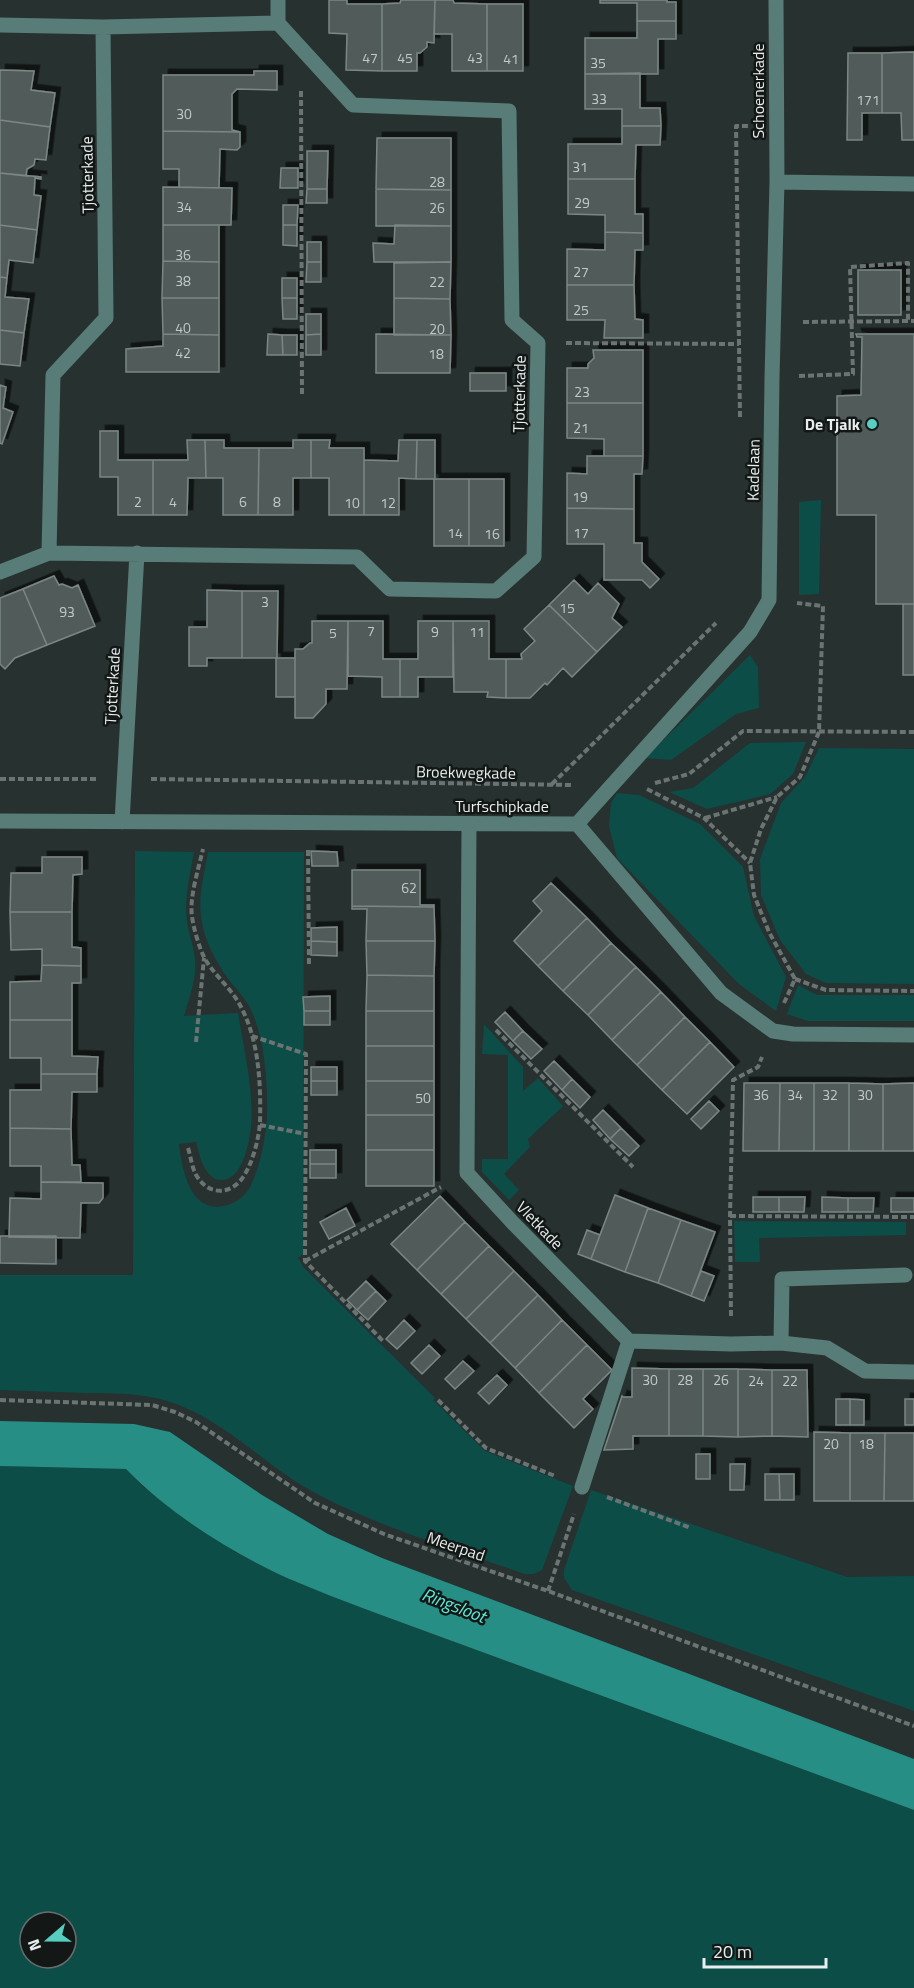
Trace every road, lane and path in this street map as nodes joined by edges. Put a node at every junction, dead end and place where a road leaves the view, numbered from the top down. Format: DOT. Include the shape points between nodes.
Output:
graph roads {
  1 [pos="278,0"];
  2 [pos="776,0"];
  3 [pos="278,23"];
  4 [pos="0,25"];
  5 [pos="103,27"];
  6 [pos="301,49"];
  7 [pos="776,125"];
  8 [pos="777,182"];
  9 [pos="914,184"];
  10 [pos="851,321"];
  11 [pos="908,321"];
  12 [pos="914,321"];
  13 [pos="773,323"];
  14 [pos="538,343"];
  15 [pos="739,344"];
  16 [pos="772,378"];
  17 [pos="302,396"];
  18 [pos="740,428"];
  19 [pos="49,553"];
  20 [pos="137,553"];
  21 [pos="0,572"];
  22 [pos="769,600"];
  23 [pos="718,621"];
  24 [pos="819,732"];
  25 [pos="914,732"];
  26 [pos="125,778"];
  27 [pos="0,779"];
  28 [pos="552,785"];
  29 [pos="612,786"];
  30 [pos="777,797"];
  31 [pos="704,818"];
  32 [pos="0,821"];
  33 [pos="122,822"];
  34 [pos="208,822"];
  35 [pos="307,823"];
  36 [pos="469,824"];
  37 [pos="577,824"];
  38 [pos="750,863"];
  39 [pos="204,958"];
  40 [pos="309,966"];
  41 [pos="795,979"];
  42 [pos="914,991"];
  43 [pos="468,1001"];
  44 [pos="773,1030"];
  45 [pos="914,1035"];
  46 [pos="252,1036"];
  47 [pos="196,1042"];
  48 [pos="260,1125"];
  49 [pos="306,1134"];
  50 [pos="188,1148"];
  51 [pos="633,1167"];
  52 [pos="467,1173"];
  53 [pos="730,1216"];
  54 [pos="914,1217"];
  55 [pos="305,1261"];
  56 [pos="905,1275"];
  57 [pos="383,1341"];
  58 [pos="629,1341"];
  59 [pos="781,1343"];
  60 [pos="731,1344"];
  61 [pos="914,1372"];
  62 [pos="0,1400"];
  63 [pos="582,1487"];
  64 [pos="548,1592"];
  65 [pos="914,1726"];
  1 -- 3 [label="street"];
  2 -- 7 [label="street, Schoenerkade"];
  3 -- 5 [label="street"];
  3 -- 6 [label="street, Tjotterkade"];
  4 -- 5 [label="street"];
  5 -- 19 [label="street, Tjotterkade" via="106,318 53,375"];
  6 -- 14 [label="street, Tjotterkade" via="353,105 509,111 512,320"];
  6 -- 17 [label="path"];
  7 -- 8 [label="street, Schoenerkade"];
  7 -- 15 [label="path" via="736,126"];
  8 -- 9 [label="street"];
  8 -- 13 [label="street, Kadelaan"];
  10 -- 11 [label="path"];
  10 -- 11 [label="path" via="850,267 908,263"];
  10 -- 13 [label="path"];
  10 -- 16 [label="path" via="853,374"];
  11 -- 12 [label="path"];
  13 -- 15 [label="path" via="745,327"];
  13 -- 16 [label="street, Kadelaan"];
  14 -- 15 [label="path"];
  14 -- 20 [label="street, Tjotterkade" via="534,557 496,591 390,589 357,557"];
  15 -- 18 [label="path"];
  16 -- 22 [label="street, Kadelaan"];
  19 -- 20 [label="street, Tjotterkade"];
  19 -- 21 [label="street, Tjotterkade"];
  20 -- 26 [label="street, Tjotterkade"];
  22 -- 24 [label="path" via="823,606"];
  22 -- 29 [label="street, Kadelaan" via="750,632"];
  23 -- 28 [label="path"];
  24 -- 25 [label="path"];
  24 -- 30 [label="path" via="800,777"];
  24 -- 31 [label="path" via="743,731 689,774 642,786"];
  26 -- 27 [label="path, Broekwegkade"];
  26 -- 28 [label="path, Broekwegkade"];
  26 -- 33 [label="street, Tjotterkade"];
  28 -- 29 [label="path, Broekwegkade"];
  29 -- 37 [label="street, Kadelaan"];
  30 -- 31 [label="path"];
  30 -- 38 [label="path"];
  31 -- 38 [label="path"];
  32 -- 33 [label="street, Turfschipkade"];
  33 -- 34 [label="street, Turfschipkade"];
  34 -- 35 [label="street, Turfschipkade"];
  34 -- 39 [label="path" via="191,914"];
  35 -- 36 [label="street, Turfschipkade"];
  35 -- 40 [label="path"];
  36 -- 37 [label="street, Turfschipkade"];
  36 -- 43 [label="street"];
  37 -- 44 [label="street" via="721,993"];
  38 -- 41 [label="path" via="754,896"];
  39 -- 46 [label="path" via="240,1006"];
  39 -- 47 [label="path"];
  41 -- 42 [label="path" via="826,990"];
  41 -- 44 [label="path"];
  43 -- 51 [label="path"];
  43 -- 52 [label="street"];
  44 -- 45 [label="street" via="793,1034"];
  44 -- 53 [label="path" via="758,1067 733,1080"];
  46 -- 48 [label="path"];
  46 -- 49 [label="path" via="306,1054"];
  48 -- 49 [label="path"];
  48 -- 50 [label="path" via="245,1175 225,1191 217,1192 197,1177"];
  49 -- 55 [label="path"];
  52 -- 55 [label="path"];
  52 -- 58 [label="street, Vletkade"];
  53 -- 54 [label="path"];
  53 -- 60 [label="path"];
  55 -- 57 [label="path"];
  56 -- 59 [label="street" via="782,1279"];
  58 -- 60 [label="street"];
  58 -- 63 [label="street"];
  59 -- 60 [label="street"];
  59 -- 61 [label="street" via="827,1348 865,1371"];
  62 -- 64 [label="path, Meerpad" via="152,1405 175,1412 196,1422 315,1503 384,1534"];
  63 -- 64 [label="path"];
  64 -- 65 [label="path, Meerpad"];
}
